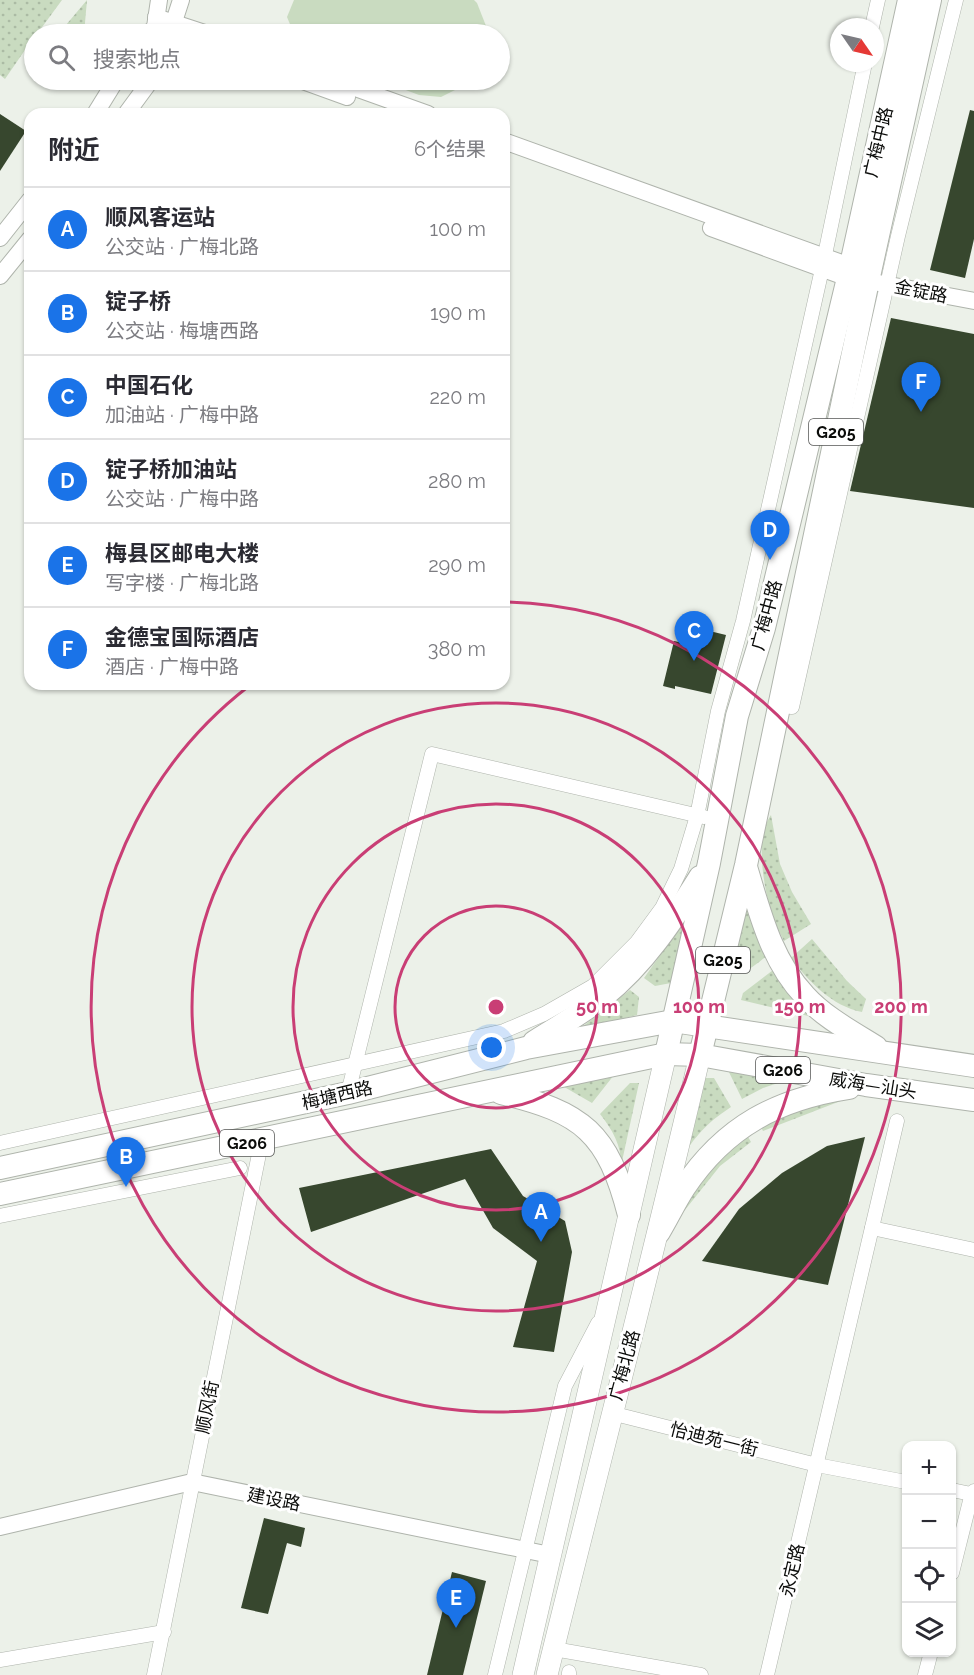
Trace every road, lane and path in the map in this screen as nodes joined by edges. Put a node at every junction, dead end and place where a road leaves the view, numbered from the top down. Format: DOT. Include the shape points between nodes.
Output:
graph roads {
  1 [pos="159,0"];
  2 [pos="181,0"];
  3 [pos="878,0"];
  4 [pos="909,0"];
  5 [pos="930,0"];
  6 [pos="956,0"];
  7 [pos="874,18"];
  8 [pos="163,24"];
  9 [pos="167,24"];
  10 [pos="863,72"];
  11 [pos="110,90"];
  12 [pos="144,90"];
  13 [pos="328,90"];
  14 [pos="361,90"];
  15 [pos="99,108"];
  16 [pos="130,108"];
  17 [pos="379,108"];
  18 [pos="411,108"];
  19 [pos="510,143"];
  20 [pos="510,155"];
  21 [pos="24,208"];
  22 [pos="0,238"];
  23 [pos="24,246"];
  24 [pos="823,263"];
  25 [pos="0,276"];
  26 [pos="863,277"];
  27 [pos="974,301"];
  28 [pos="707,818"];
  29 [pos="709,863"];
  30 [pos="746,865"];
  31 [pos="696,919"];
  32 [pos="731,928"];
  33 [pos="673,1021"];
  34 [pos="707,1026"];
  35 [pos="526,1048"];
  36 [pos="883,1052"];
  37 [pos="666,1054"];
  38 [pos="700,1055"];
  39 [pos="357,1064"];
  40 [pos="974,1066"];
  41 [pos="866,1085"];
  42 [pos="494,1092"];
  43 [pos="348,1093"];
  44 [pos="974,1100"];
  45 [pos="897,1121"];
  46 [pos="262,1140"];
  47 [pos="0,1143"];
  48 [pos="0,1168"];
  49 [pos="240,1168"];
  50 [pos="0,1194"];
  51 [pos="629,1215"];
  52 [pos="0,1216"];
  53 [pos="872,1228"];
  54 [pos="659,1232"];
  55 [pos="974,1250"];
  56 [pos="611,1297"];
  57 [pos="611,1413"];
  58 [pos="817,1465"];
  59 [pos="902,1481"];
  60 [pos="192,1482"];
  61 [pos="956,1490"];
  62 [pos="973,1492"];
  63 [pos="0,1527"];
  64 [pos="525,1550"];
  65 [pos="549,1555"];
  66 [pos="956,1555"];
  67 [pos="164,1632"];
  68 [pos="554,1649"];
  69 [pos="930,1657"];
  70 [pos="0,1660"];
  71 [pos="154,1675"];
  72 [pos="495,1675"];
  73 [pos="523,1675"];
  74 [pos="547,1675"];
  75 [pos="701,1675"];
  76 [pos="768,1675"];
  77 [pos="926,1675"];
  1 -- 8 [label="street"];
  2 -- 9 [label="street"];
  3 -- 7 [label="street"];
  4 -- 26 [label="highway, 广梅中路 / G205"];
  5 -- 26 [label="highway, 广梅中路 / G205"];
  6 -- 26 [label="street"];
  10 -- 24 [label="street"];
  11 -- 15 [label="street"];
  12 -- 16 [label="street"];
  13 -- 17 [label="street"];
  14 -- 18 [label="street"];
  19 -- 24 [label="street"];
  20 -- 24 [label="street"];
  21 -- 22 [label="street"];
  23 -- 25 [label="street"];
  24 -- 26 [label="street, 金锭路"];
  24 -- 28 [label="street" via="743,621 718,711"];
  26 -- 27 [label="street, 金锭路"];
  26 -- 28 [label="highway, 广梅中路 / G205"];
  26 -- 30 [label="highway, 广梅中路 / G205"];
  28 -- 29 [label="highway, 广梅中路 / G205"];
  28 -- 39 [label="street" via="662,908 637,942 592,986 544,1014 504,1031"];
  28 -- 39 [label="street" via="432,754"];
  29 -- 31 [label="highway, 广梅中路 / G205"];
  29 -- 35 [label="highway" via="642,958 606,994"];
  30 -- 32 [label="highway, 广梅中路 / G205"];
  30 -- 36 [label="highway" via="769,940 783,969 813,1003"];
  31 -- 32 [label="highway"];
  31 -- 33 [label="highway, 广梅中路 / G205"];
  32 -- 34 [label="highway, 广梅中路 / G205"];
  33 -- 34 [label="highway, 威海—汕头 / G206"];
  33 -- 35 [label="highway, 梅塘西路 / G206"];
  33 -- 37 [label="highway, 广梅中路 / G205"];
  34 -- 36 [label="highway, 威海—汕头 / G206"];
  34 -- 38 [label="highway, 广梅中路 / G205"];
  35 -- 43 [label="highway, 梅塘西路 / G206"];
  36 -- 40 [label="highway, 威海—汕头 / G206"];
  37 -- 38 [label="highway, 威海—汕头 / G206"];
  37 -- 42 [label="highway, 梅塘西路 / G206"];
  37 -- 51 [label="main road, 广梅北路"];
  38 -- 41 [label="highway, 威海—汕头 / G206"];
  38 -- 54 [label="main road, 广梅北路"];
  39 -- 43 [label="street"];
  39 -- 47 [label="street"];
  41 -- 44 [label="highway, 威海—汕头 / G206"];
  41 -- 54 [label="highway" via="780,1105 746,1124 712,1153 685,1187"];
  42 -- 46 [label="highway, 梅塘西路 / G206"];
  42 -- 51 [label="highway" via="556,1109 591,1131 613,1167"];
  43 -- 48 [label="highway, 梅塘西路 / G206"];
  45 -- 53 [label="street, 永定路"];
  46 -- 50 [label="highway, 梅塘西路 / G206"];
  46 -- 60 [label="street, 顺风街"];
  49 -- 52 [label="street"];
  51 -- 56 [label="main road, 广梅北路"];
  53 -- 55 [label="street"];
  53 -- 58 [label="street, 永定路"];
  54 -- 57 [label="main road, 广梅北路"];
  56 -- 64 [label="street" via="565,1386"];
  56 -- 65 [label="main road, 广梅北路"];
  57 -- 58 [label="street, 怡迪苑一街"];
  57 -- 68 [label="main road, 广梅北路"];
  58 -- 59 [label="street, 怡迪苑一街"];
  58 -- 76 [label="street, 永定路"];
  60 -- 63 [label="street, 建设路"];
  60 -- 64 [label="street, 建设路"];
  60 -- 67 [label="street, 顺风街"];
  61 -- 62 [label="street"];
  62 -- 66 [label="street"];
  64 -- 65 [label="street, 建设路"];
  64 -- 72 [label="street"];
  65 -- 73 [label="main road, 广梅北路"];
  67 -- 70 [label="street"];
  67 -- 71 [label="street, 顺风街"];
  68 -- 74 [label="main road, 广梅北路"];
  68 -- 75 [label="street"];
  69 -- 77 [label="street"];
}
